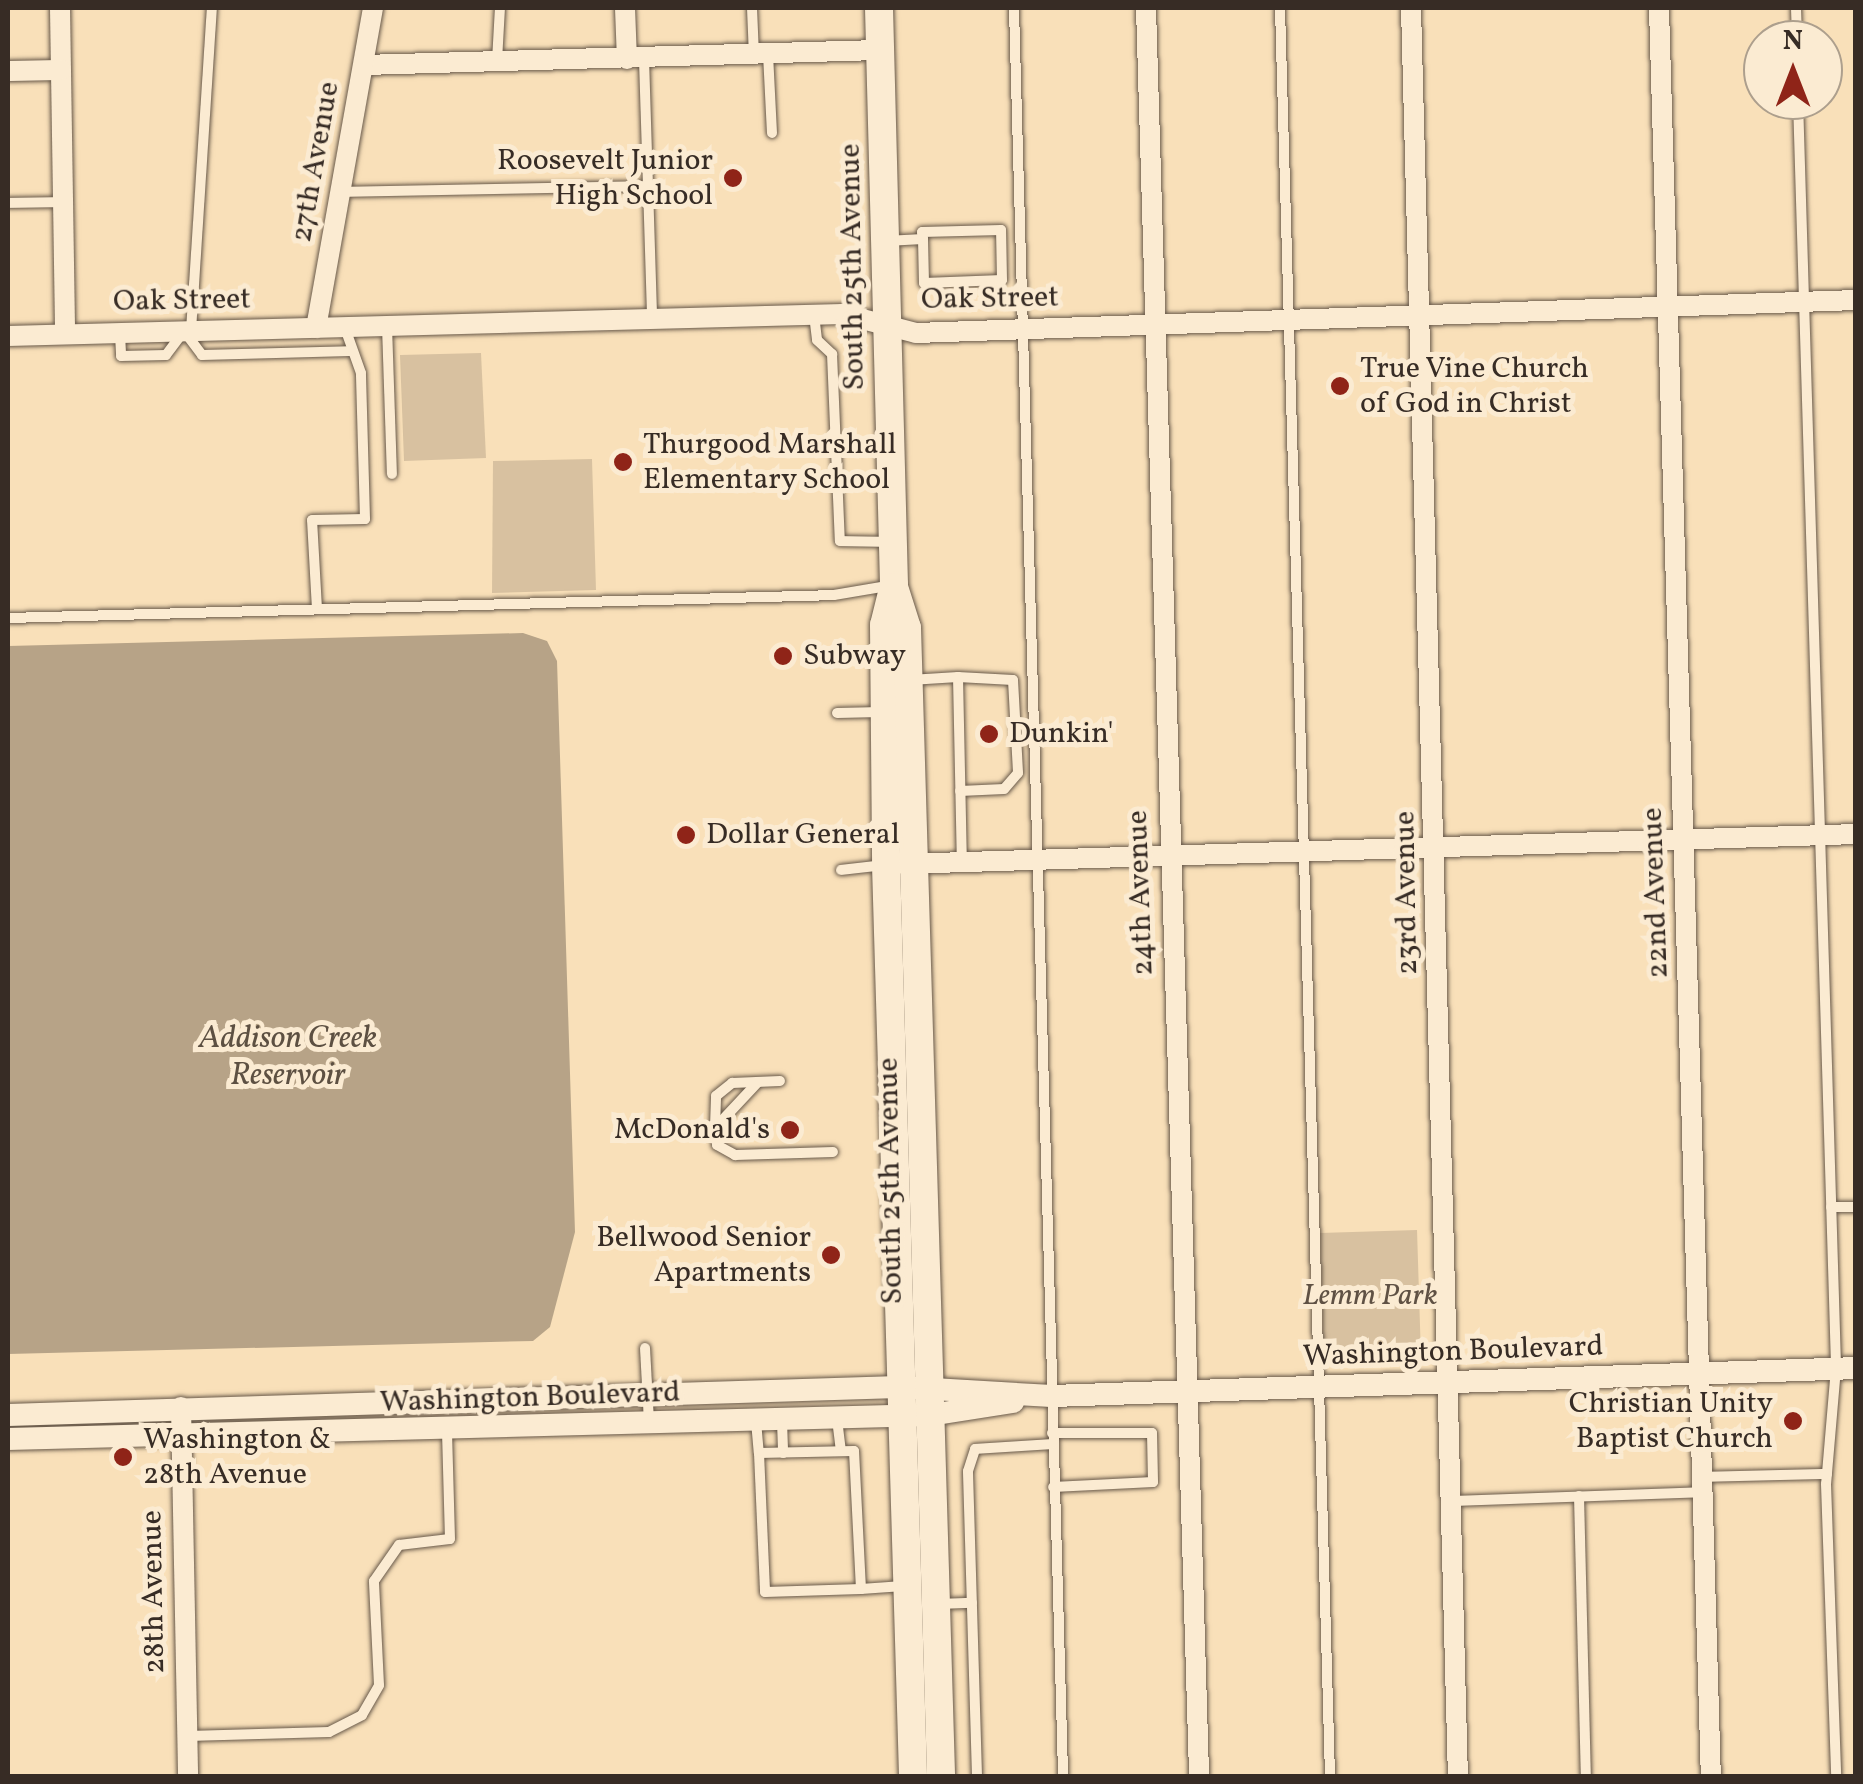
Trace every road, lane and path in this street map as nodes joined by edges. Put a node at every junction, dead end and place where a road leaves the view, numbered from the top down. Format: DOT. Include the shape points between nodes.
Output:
graph roads {
  1 [pos="60,8"];
  2 [pos="212,8"];
  3 [pos="373,8"];
  4 [pos="500,8"];
  5 [pos="626,8"];
  6 [pos="752,8"];
  7 [pos="879,8"];
  8 [pos="1014,8"];
  9 [pos="1146,8"];
  10 [pos="1280,8"];
  11 [pos="1411,8"];
  12 [pos="1660,8"];
  13 [pos="880,50"];
  14 [pos="761,54"];
  15 [pos="635,59"];
  16 [pos="496,62"];
  17 [pos="364,65"];
  18 [pos="61,70"];
  19 [pos="8,71"];
  20 [pos="1799,120"];
  21 [pos="772,133"];
  22 [pos="648,186"];
  23 [pos="341,192"];
  24 [pos="63,202"];
  25 [pos="8,203"];
  26 [pos="885,240"];
  27 [pos="922,240"];
  28 [pos="1856,300"];
  29 [pos="1804,302"];
  30 [pos="1668,306"];
  31 [pos="814,315"];
  32 [pos="1420,315"];
  33 [pos="652,319"];
  34 [pos="1288,320"];
  35 [pos="1154,324"];
  36 [pos="387,326"];
  37 [pos="887,326"];
  38 [pos="345,327"];
  39 [pos="316,328"];
  40 [pos="1022,329"];
  41 [pos="188,331"];
  42 [pos="65,334"];
  43 [pos="8,336"];
  44 [pos="350,350"];
  45 [pos="392,474"];
  46 [pos="893,542"];
  47 [pos="894,585"];
  48 [pos="318,609"];
  49 [pos="8,618"];
  50 [pos="958,676"];
  51 [pos="909,680"];
  52 [pos="884,712"];
  53 [pos="837,713"];
  54 [pos="960,791"];
  55 [pos="1856,834"];
  56 [pos="1818,836"];
  57 [pos="1684,840"];
  58 [pos="1436,849"];
  59 [pos="1302,853"];
  60 [pos="1170,857"];
  61 [pos="1037,860"];
  62 [pos="962,863"];
  63 [pos="916,864"];
  64 [pos="886,865"];
  65 [pos="841,870"];
  66 [pos="920,1024"];
  67 [pos="891,1025"];
  68 [pos="780,1081"];
  69 [pos="758,1082"];
  70 [pos="715,1128"];
  71 [pos="834,1152"];
  72 [pos="1856,1206"];
  73 [pos="1831,1207"];
  74 [pos="645,1348"];
  75 [pos="1846,1368"];
  76 [pos="1700,1374"];
  77 [pos="1449,1382"];
  78 [pos="1318,1386"];
  79 [pos="899,1387"];
  80 [pos="1188,1392"];
  81 [pos="648,1393"];
  82 [pos="1052,1396"];
  83 [pos="929,1401"];
  84 [pos="181,1407"];
  85 [pos="8,1415"];
  86 [pos="900,1416"];
  87 [pos="837,1418"];
  88 [pos="782,1420"];
  89 [pos="756,1421"];
  90 [pos="649,1424"];
  91 [pos="447,1430"];
  92 [pos="8,1439"];
  93 [pos="182,1439"];
  94 [pos="1052,1439"];
  95 [pos="841,1451"];
  96 [pos="783,1452"];
  97 [pos="759,1453"];
  98 [pos="1827,1474"];
  99 [pos="1703,1484"];
  100 [pos="1053,1487"];
  101 [pos="1579,1496"];
  102 [pos="1452,1501"];
  103 [pos="906,1586"];
  104 [pos="861,1589"];
  105 [pos="972,1603"];
  106 [pos="936,1604"];
  107 [pos="187,1736"];
  108 [pos="188,1776"];
  109 [pos="913,1776"];
  110 [pos="941,1776"];
  111 [pos="977,1776"];
  112 [pos="1063,1776"];
  113 [pos="1199,1776"];
  114 [pos="1330,1776"];
  115 [pos="1458,1776"];
  116 [pos="1586,1776"];
  117 [pos="1710,1776"];
  118 [pos="1836,1776"];
  1 -- 18 [label="street"];
  2 -- 41 [label="lane"];
  3 -- 17 [label="street, 27th Avenue"];
  4 -- 16 [label="lane"];
  5 -- 15 [label="street"];
  6 -- 14 [label="lane"];
  7 -- 13 [label="main road, South 25th Avenue"];
  8 -- 40 [label="lane"];
  9 -- 35 [label="street, 24th Avenue"];
  10 -- 34 [label="lane"];
  11 -- 32 [label="street, 23rd Avenue"];
  12 -- 30 [label="street, 22nd Avenue"];
  13 -- 14 [label="street"];
  13 -- 26 [label="main road, South 25th Avenue"];
  14 -- 15 [label="street"];
  14 -- 21 [label="lane"];
  15 -- 16 [label="street"];
  15 -- 22 [label="lane"];
  16 -- 17 [label="street"];
  17 -- 23 [label="street, 27th Avenue"];
  18 -- 19 [label="street"];
  18 -- 24 [label="street"];
  20 -- 29 [label="lane"];
  22 -- 23 [label="lane"];
  22 -- 33 [label="lane"];
  23 -- 39 [label="street, 27th Avenue"];
  24 -- 25 [label="lane"];
  24 -- 42 [label="street"];
  26 -- 27 [label="lane"];
  26 -- 37 [label="main road, South 25th Avenue"];
  27 -- 27 [label="lane" via="924,282 1002,280 1001,230 922,232"];
  28 -- 29 [label="street, Oak Street"];
  29 -- 30 [label="street, Oak Street"];
  29 -- 56 [label="lane"];
  30 -- 32 [label="street, Oak Street"];
  30 -- 57 [label="street, 22nd Avenue"];
  31 -- 33 [label="street, Oak Street"];
  31 -- 37 [label="street, Oak Street"];
  31 -- 46 [label="lane" via="817,340 832,354 840,541"];
  32 -- 34 [label="street, Oak Street"];
  32 -- 58 [label="street, 23rd Avenue"];
  33 -- 36 [label="street, Oak Street"];
  34 -- 35 [label="street, Oak Street"];
  34 -- 59 [label="lane"];
  35 -- 40 [label="street, Oak Street"];
  35 -- 60 [label="street, 24th Avenue"];
  36 -- 38 [label="street, Oak Street"];
  36 -- 45 [label="lane"];
  37 -- 40 [label="street, Oak Street"];
  37 -- 46 [label="main road, South 25th Avenue"];
  38 -- 39 [label="street, Oak Street"];
  38 -- 44 [label="lane"];
  39 -- 41 [label="street, Oak Street"];
  40 -- 61 [label="lane"];
  41 -- 42 [label="street, Oak Street"];
  41 -- 44 [label="lane" via="202,355"];
  42 -- 43 [label="street, Oak Street"];
  44 -- 48 [label="lane" via="361,374 365,519 312,520"];
  46 -- 47 [label="main road, South 25th Avenue"];
  47 -- 48 [label="lane"];
  47 -- 51 [label="main road, South 25th Avenue"];
  47 -- 52 [label="main road, South 25th Avenue"];
  48 -- 49 [label="lane"];
  50 -- 51 [label="lane"];
  50 -- 54 [label="lane"];
  50 -- 54 [label="lane" via="1013,680 1016,780"];
  51 -- 63 [label="main road, South 25th Avenue"];
  52 -- 53 [label="lane"];
  52 -- 64 [label="main road, South 25th Avenue"];
  54 -- 62 [label="lane"];
  55 -- 56 [label="street"];
  56 -- 57 [label="street"];
  56 -- 73 [label="lane"];
  57 -- 58 [label="street"];
  57 -- 76 [label="street, 22nd Avenue"];
  58 -- 59 [label="street"];
  58 -- 77 [label="street, 23rd Avenue"];
  59 -- 60 [label="street"];
  59 -- 78 [label="lane"];
  60 -- 61 [label="street"];
  60 -- 80 [label="street, 24th Avenue"];
  61 -- 62 [label="street"];
  61 -- 82 [label="lane"];
  62 -- 63 [label="street"];
  63 -- 64 [label="street"];
  63 -- 66 [label="main road, South 25th Avenue"];
  64 -- 65 [label="lane"];
  64 -- 67 [label="main road, South 25th Avenue"];
  66 -- 67 [label="main road"];
  66 -- 83 [label="main road, South 25th Avenue"];
  67 -- 79 [label="main road, South 25th Avenue"];
  68 -- 69 [label="lane"];
  69 -- 70 [label="lane"];
  69 -- 70 [label="lane" via="716,1096"];
  70 -- 71 [label="lane" via="717,1145 735,1155"];
  72 -- 73 [label="lane"];
  73 -- 75 [label="lane"];
  74 -- 81 [label="lane"];
  75 -- 76 [label="street, Washington Boulevard"];
  75 -- 98 [label="lane"];
  76 -- 77 [label="street, Washington Boulevard"];
  76 -- 99 [label="street, 22nd Avenue"];
  77 -- 78 [label="street, Washington Boulevard"];
  77 -- 102 [label="street, 23rd Avenue"];
  78 -- 80 [label="street, Washington Boulevard"];
  78 -- 114 [label="lane"];
  79 -- 81 [label="street, Washington Boulevard"];
  79 -- 83 [label="street, Washington Boulevard"];
  79 -- 86 [label="main road, South 25th Avenue"];
  80 -- 82 [label="street, Washington Boulevard"];
  80 -- 113 [label="street, 24th Avenue"];
  81 -- 84 [label="street, Washington Boulevard"];
  81 -- 90 [label="lane"];
  82 -- 83 [label="street, Washington Boulevard"];
  82 -- 94 [label="lane"];
  83 -- 86 [label="street, Washington Boulevard"];
  83 -- 106 [label="main road, South 25th Avenue"];
  84 -- 85 [label="street, Washington Boulevard"];
  84 -- 93 [label="street, 28th Avenue"];
  86 -- 87 [label="street, Washington Boulevard"];
  86 -- 103 [label="main road, South 25th Avenue"];
  87 -- 88 [label="street, Washington Boulevard"];
  87 -- 95 [label="lane"];
  88 -- 89 [label="street, Washington Boulevard"];
  88 -- 96 [label="lane"];
  89 -- 90 [label="street, Washington Boulevard"];
  89 -- 97 [label="lane"];
  90 -- 91 [label="street, Washington Boulevard"];
  91 -- 93 [label="street, Washington Boulevard"];
  91 -- 107 [label="lane" via="450,1539 398,1544 374,1581 380,1685 362,1715 329,1732"];
  92 -- 93 [label="street, Washington Boulevard"];
  93 -- 107 [label="street, 28th Avenue"];
  94 -- 100 [label="lane"];
  94 -- 100 [label="lane" via="1152,1433 1153,1482"];
  94 -- 105 [label="lane" via="975,1449"];
  95 -- 96 [label="lane"];
  95 -- 104 [label="lane" via="854,1451"];
  96 -- 97 [label="lane"];
  97 -- 104 [label="lane" via="765,1592"];
  98 -- 99 [label="lane"];
  98 -- 118 [label="lane"];
  99 -- 101 [label="lane"];
  99 -- 117 [label="street, 22nd Avenue"];
  100 -- 112 [label="lane"];
  101 -- 102 [label="lane"];
  101 -- 116 [label="lane"];
  102 -- 115 [label="street, 23rd Avenue"];
  103 -- 104 [label="lane"];
  103 -- 109 [label="main road, South 25th Avenue"];
  105 -- 106 [label="lane"];
  105 -- 111 [label="lane"];
  106 -- 110 [label="main road, South 25th Avenue"];
  107 -- 108 [label="street, 28th Avenue"];
}
